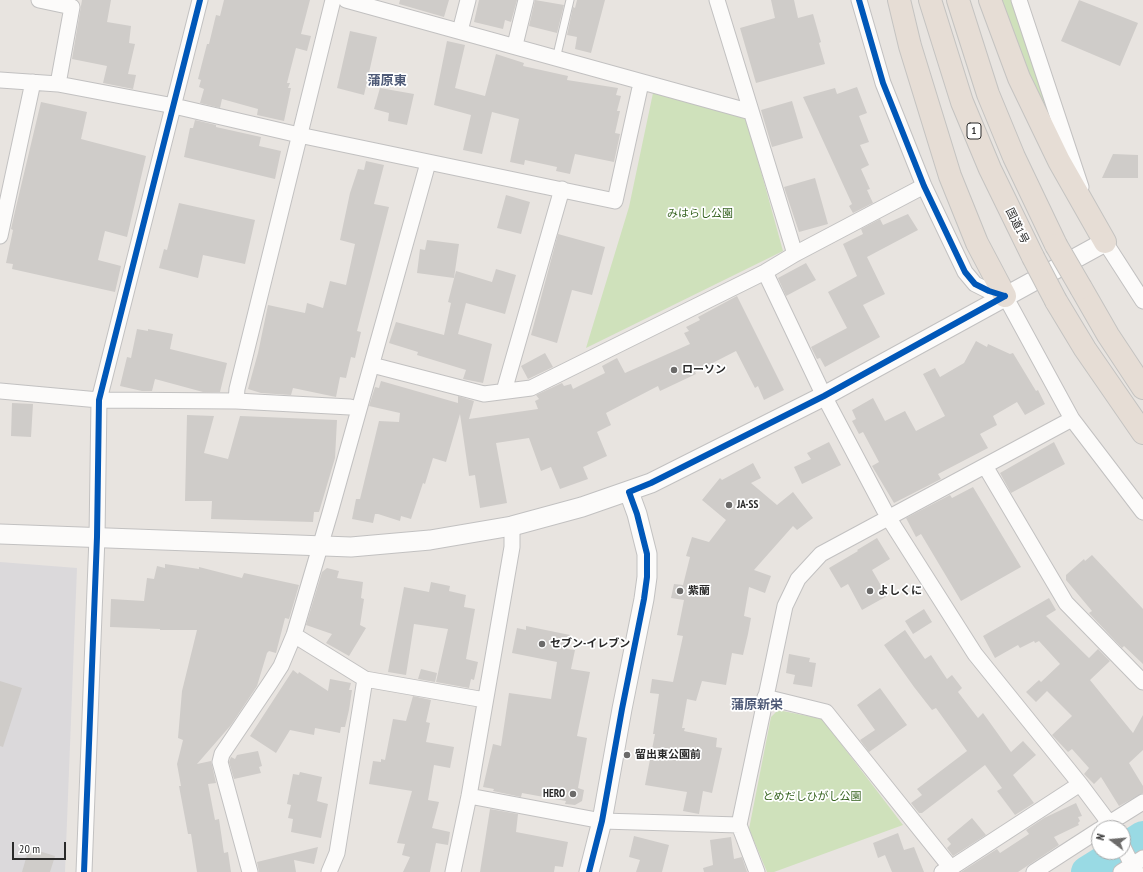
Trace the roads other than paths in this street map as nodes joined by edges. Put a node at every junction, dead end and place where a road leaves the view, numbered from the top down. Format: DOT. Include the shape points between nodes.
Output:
graph roads {
  1 [pos="39,0"];
  2 [pos="200,0"];
  3 [pos="333,0"];
  4 [pos="346,0"];
  5 [pos="468,0"];
  6 [pos="526,0"];
  7 [pos="570,0"];
  8 [pos="717,0"];
  9 [pos="859,0"];
  10 [pos="899,0"];
  11 [pos="930,0"];
  12 [pos="958,0"];
  13 [pos="990,0"];
  14 [pos="1019,0"];
  15 [pos="460,31"];
  16 [pos="515,45"];
  17 [pos="556,59"];
  18 [pos="0,80"];
  19 [pos="34,82"];
  20 [pos="641,83"];
  21 [pos="58,84"];
  22 [pos="174,106"];
  23 [pos="751,112"];
  24 [pos="299,135"];
  25 [pos="428,163"];
  26 [pos="924,186"];
  27 [pos="562,189"];
  28 [pos="1092,221"];
  29 [pos="0,236"];
  30 [pos="1105,242"];
  31 [pos="795,254"];
  32 [pos="765,272"];
  33 [pos="1005,296"];
  34 [pos="1143,301"];
  35 [pos="372,365"];
  36 [pos="1143,388"];
  37 [pos="0,391"];
  38 [pos="504,392"];
  39 [pos="824,396"];
  40 [pos="99,400"];
  41 [pos="236,401"];
  42 [pos="360,409"];
  43 [pos="1072,419"];
  44 [pos="1143,433"];
  45 [pos="985,466"];
  46 [pos="629,492"];
  47 [pos="1143,512"];
  48 [pos="888,517"];
  49 [pos="512,526"];
  50 [pos="0,534"];
  51 [pos="97,537"];
  52 [pos="320,545"];
  53 [pos="294,635"];
  54 [pos="365,679"];
  55 [pos="1143,682"];
  56 [pos="765,697"];
  57 [pos="485,700"];
  58 [pos="1080,784"];
  59 [pos="469,796"];
  60 [pos="1143,802"];
  61 [pos="1103,820"];
  62 [pos="1117,820"];
  63 [pos="602,821"];
  64 [pos="739,825"];
  65 [pos="1091,837"];
  66 [pos="946,870"];
  67 [pos="84,872"];
  68 [pos="250,872"];
  69 [pos="329,872"];
  70 [pos="453,872"];
  71 [pos="589,872"];
  72 [pos="757,872"];
  73 [pos="1034,872"];
  1 -- 21 [label="street" via="72,7"];
  2 -- 22 [label="street"];
  3 -- 24 [label="street"];
  4 -- 15 [label="street"];
  5 -- 15 [label="street"];
  6 -- 16 [label="street"];
  7 -- 17 [label="lane"];
  8 -- 23 [label="street"];
  9 -- 26 [label="street" via="883,84"];
  10 -- 33 [label="highway" via="910,46 950,176 977,243"];
  11 -- 44 [label="highway, 国道1号 / 1, bridge" via="962,102 990,169 1033,257 1085,349"];
  12 -- 36 [label="highway, bridge" via="988,94 1056,246 1108,335"];
  13 -- 28 [label="highway" via="1019,78 1059,162"];
  14 -- 28 [label="street"];
  15 -- 16 [label="street"];
  16 -- 17 [label="street"];
  17 -- 20 [label="street"];
  18 -- 19 [label="street"];
  19 -- 21 [label="street"];
  19 -- 29 [label="street"];
  20 -- 23 [label="street"];
  20 -- 27 [label="street" via="615,201"];
  21 -- 22 [label="street"];
  22 -- 24 [label="street"];
  22 -- 40 [label="street"];
  23 -- 31 [label="street"];
  24 -- 25 [label="street"];
  24 -- 41 [label="street"];
  25 -- 27 [label="street"];
  25 -- 35 [label="street"];
  26 -- 31 [label="street"];
  26 -- 33 [label="street" via="966,272 975,284"];
  27 -- 38 [label="street"];
  28 -- 30 [label="highway"];
  30 -- 33 [label="street"];
  30 -- 34 [label="street"];
  31 -- 32 [label="street"];
  32 -- 38 [label="street" via="531,388"];
  32 -- 39 [label="street"];
  33 -- 39 [label="street"];
  33 -- 43 [label="street"];
  35 -- 38 [label="street" via="484,394"];
  35 -- 42 [label="street"];
  37 -- 40 [label="street"];
  39 -- 46 [label="street"];
  39 -- 48 [label="street"];
  40 -- 41 [label="street"];
  40 -- 51 [label="street"];
  41 -- 42 [label="street"];
  42 -- 52 [label="street"];
  43 -- 45 [label="street"];
  43 -- 47 [label="street"];
  45 -- 48 [label="street"];
  45 -- 55 [label="street" via="1066,603"];
  46 -- 49 [label="street"];
  46 -- 63 [label="street" via="647,554 647,577"];
  48 -- 56 [label="street" via="821,554 798,579 785,606"];
  48 -- 58 [label="street" via="975,654"];
  49 -- 52 [label="street" via="430,540 351,547"];
  49 -- 57 [label="street" via="512,547"];
  50 -- 51 [label="street"];
  51 -- 52 [label="street"];
  51 -- 67 [label="street"];
  52 -- 53 [label="street"];
  53 -- 54 [label="street"];
  53 -- 68 [label="street" via="274,678 222,754 220,762"];
  54 -- 57 [label="street"];
  54 -- 69 [label="street" via="337,853"];
  56 -- 64 [label="street"];
  56 -- 66 [label="street" via="826,712"];
  57 -- 59 [label="street"];
  58 -- 61 [label="street"];
  58 -- 66 [label="street"];
  59 -- 63 [label="street"];
  59 -- 70 [label="street"];
  60 -- 62 [label="street"];
  63 -- 64 [label="street"];
  63 -- 71 [label="street"];
  64 -- 72 [label="street"];
  65 -- 73 [label="street"];
}
